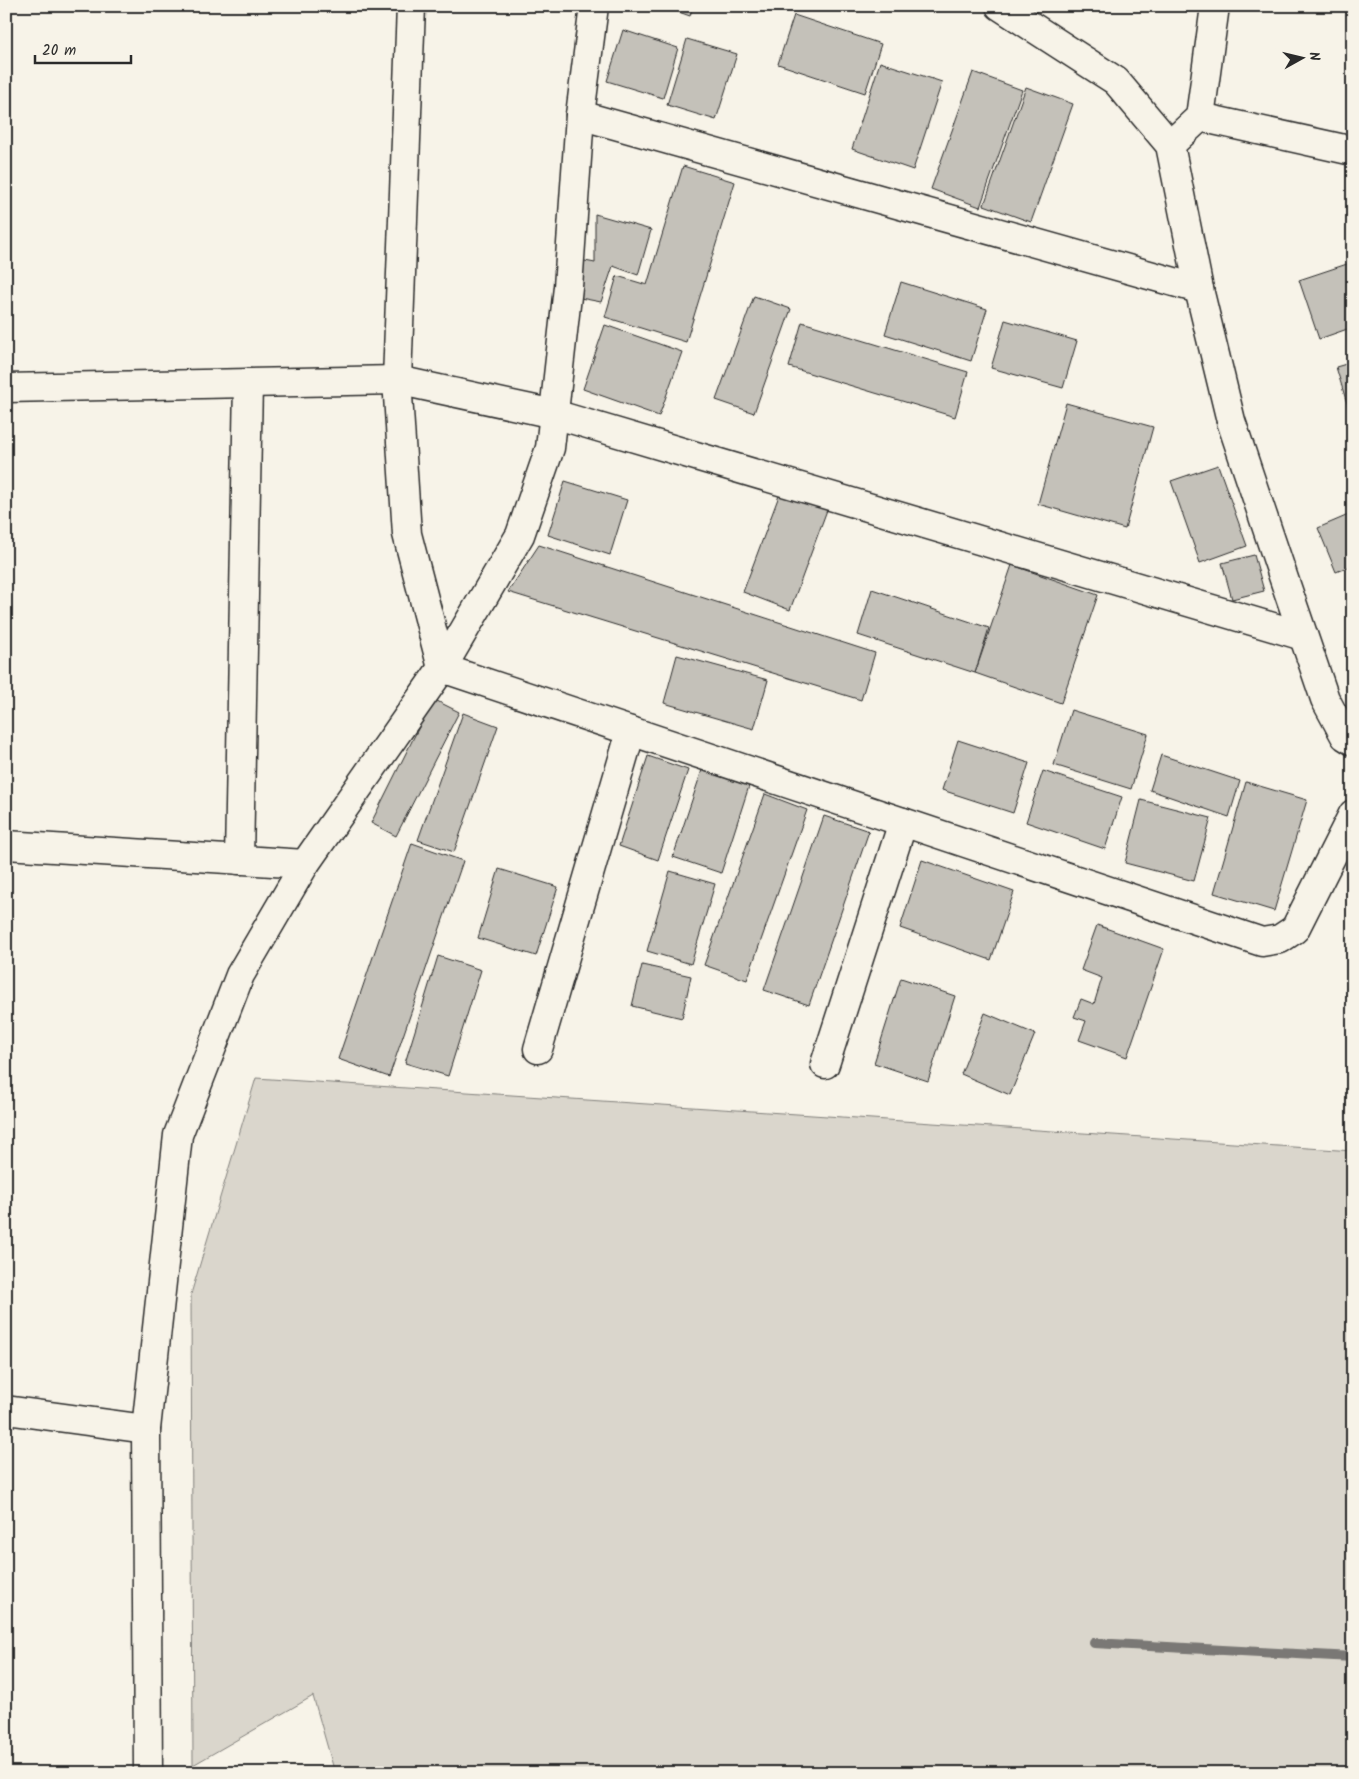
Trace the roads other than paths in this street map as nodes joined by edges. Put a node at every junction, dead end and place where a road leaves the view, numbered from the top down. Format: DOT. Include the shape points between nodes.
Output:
graph roads {
  1 [pos="411,6"];
  2 [pos="594,6"];
  3 [pos="1000,6"];
  4 [pos="1215,6"];
  5 [pos="580,114"];
  6 [pos="1200,118"];
  7 [pos="1170,145"];
  8 [pos="1353,151"];
  9 [pos="1199,289"];
  10 [pos="396,380"];
  11 [pos="248,383"];
  12 [pos="6,388"];
  13 [pos="554,414"];
  14 [pos="1303,636"];
  15 [pos="442,668"];
  16 [pos="631,732"];
  17 [pos="1353,741"];
  18 [pos="1353,814"];
  19 [pos="903,822"];
  20 [pos="6,845"];
  21 [pos="239,860"];
  22 [pos="305,864"];
  23 [pos="538,1049"];
  24 [pos="825,1064"];
  25 [pos="6,1410"];
  26 [pos="146,1429"];
  27 [pos="148,1773"];
  1 -- 10 [label="street"];
  2 -- 5 [label="street"];
  3 -- 7 [label="street" via="1116,81"];
  4 -- 6 [label="street"];
  5 -- 9 [label="street"];
  5 -- 13 [label="street" via="568,287"];
  6 -- 7 [label="street"];
  6 -- 8 [label="street"];
  7 -- 9 [label="street"];
  9 -- 14 [label="street" via="1231,421"];
  10 -- 11 [label="street"];
  10 -- 13 [label="street"];
  10 -- 15 [label="street" via="407,534"];
  11 -- 12 [label="street"];
  11 -- 21 [label="street"];
  13 -- 14 [label="street"];
  13 -- 15 [label="street" via="550,448 520,535"];
  14 -- 17 [label="street" via="1326,699 1345,736"];
  15 -- 16 [label="street"];
  15 -- 22 [label="street"];
  16 -- 19 [label="street"];
  16 -- 23 [label="street"];
  18 -- 19 [label="street" via="1295,929 1280,939 1262,942"];
  19 -- 24 [label="street"];
  20 -- 21 [label="street"];
  21 -- 22 [label="street"];
  22 -- 26 [label="street" via="240,974 178,1135"];
  25 -- 26 [label="street"];
  26 -- 27 [label="street"];
}
